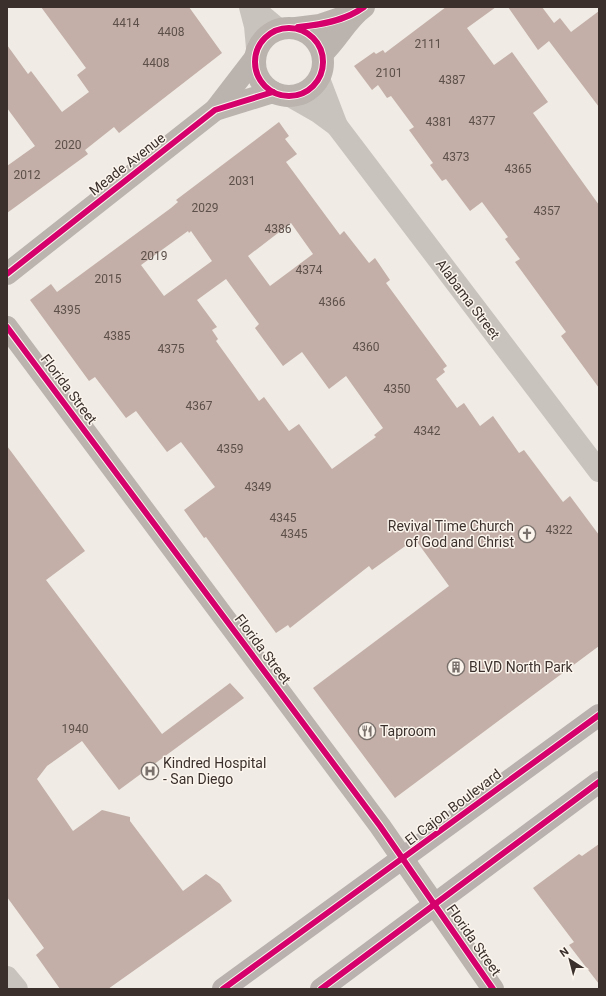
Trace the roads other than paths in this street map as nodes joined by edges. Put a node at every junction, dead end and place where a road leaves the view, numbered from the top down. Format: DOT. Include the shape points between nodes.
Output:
graph roads {
  1 [pos="251,7"];
  2 [pos="360,10"];
  3 [pos="287,28"];
  4 [pos="256,53"];
  5 [pos="323,53"];
  6 [pos="319,80"];
  7 [pos="282,94"];
  8 [pos="216,110"];
  9 [pos="337,126"];
  10 [pos="7,274"];
  11 [pos="7,327"];
  12 [pos="599,471"];
  13 [pos="599,715"];
  14 [pos="599,782"];
  15 [pos="404,859"];
  16 [pos="435,905"];
  17 [pos="7,976"];
  18 [pos="16,989"];
  19 [pos="223,989"];
  20 [pos="321,989"];
  21 [pos="493,989"];
  1 -- 3 [label="street"];
  1 -- 4 [label="street"];
  2 -- 3 [label="street" via="320,25"];
  2 -- 5 [label="street"];
  3 -- 4 [label="street" via="267,36"];
  3 -- 5 [label="street" via="313,36"];
  4 -- 7 [label="street" via="256,74 261,82"];
  4 -- 8 [label="street, Meade Avenue"];
  5 -- 6 [label="street"];
  6 -- 7 [label="street" via="302,94"];
  6 -- 9 [label="street, Alabama Street"];
  7 -- 8 [label="street, Meade Avenue"];
  7 -- 9 [label="street, Alabama Street" via="318,112"];
  8 -- 10 [label="street, Meade Avenue"];
  9 -- 12 [label="street, Alabama Street"];
  11 -- 15 [label="street, Florida Street"];
  13 -- 15 [label="main road, El Cajon Boulevard"];
  14 -- 16 [label="main road"];
  15 -- 16 [label="street, Florida Street"];
  15 -- 19 [label="main road, El Cajon Boulevard"];
  16 -- 20 [label="main road"];
  16 -- 21 [label="street, Florida Street"];
  17 -- 18 [label="street"];
}
